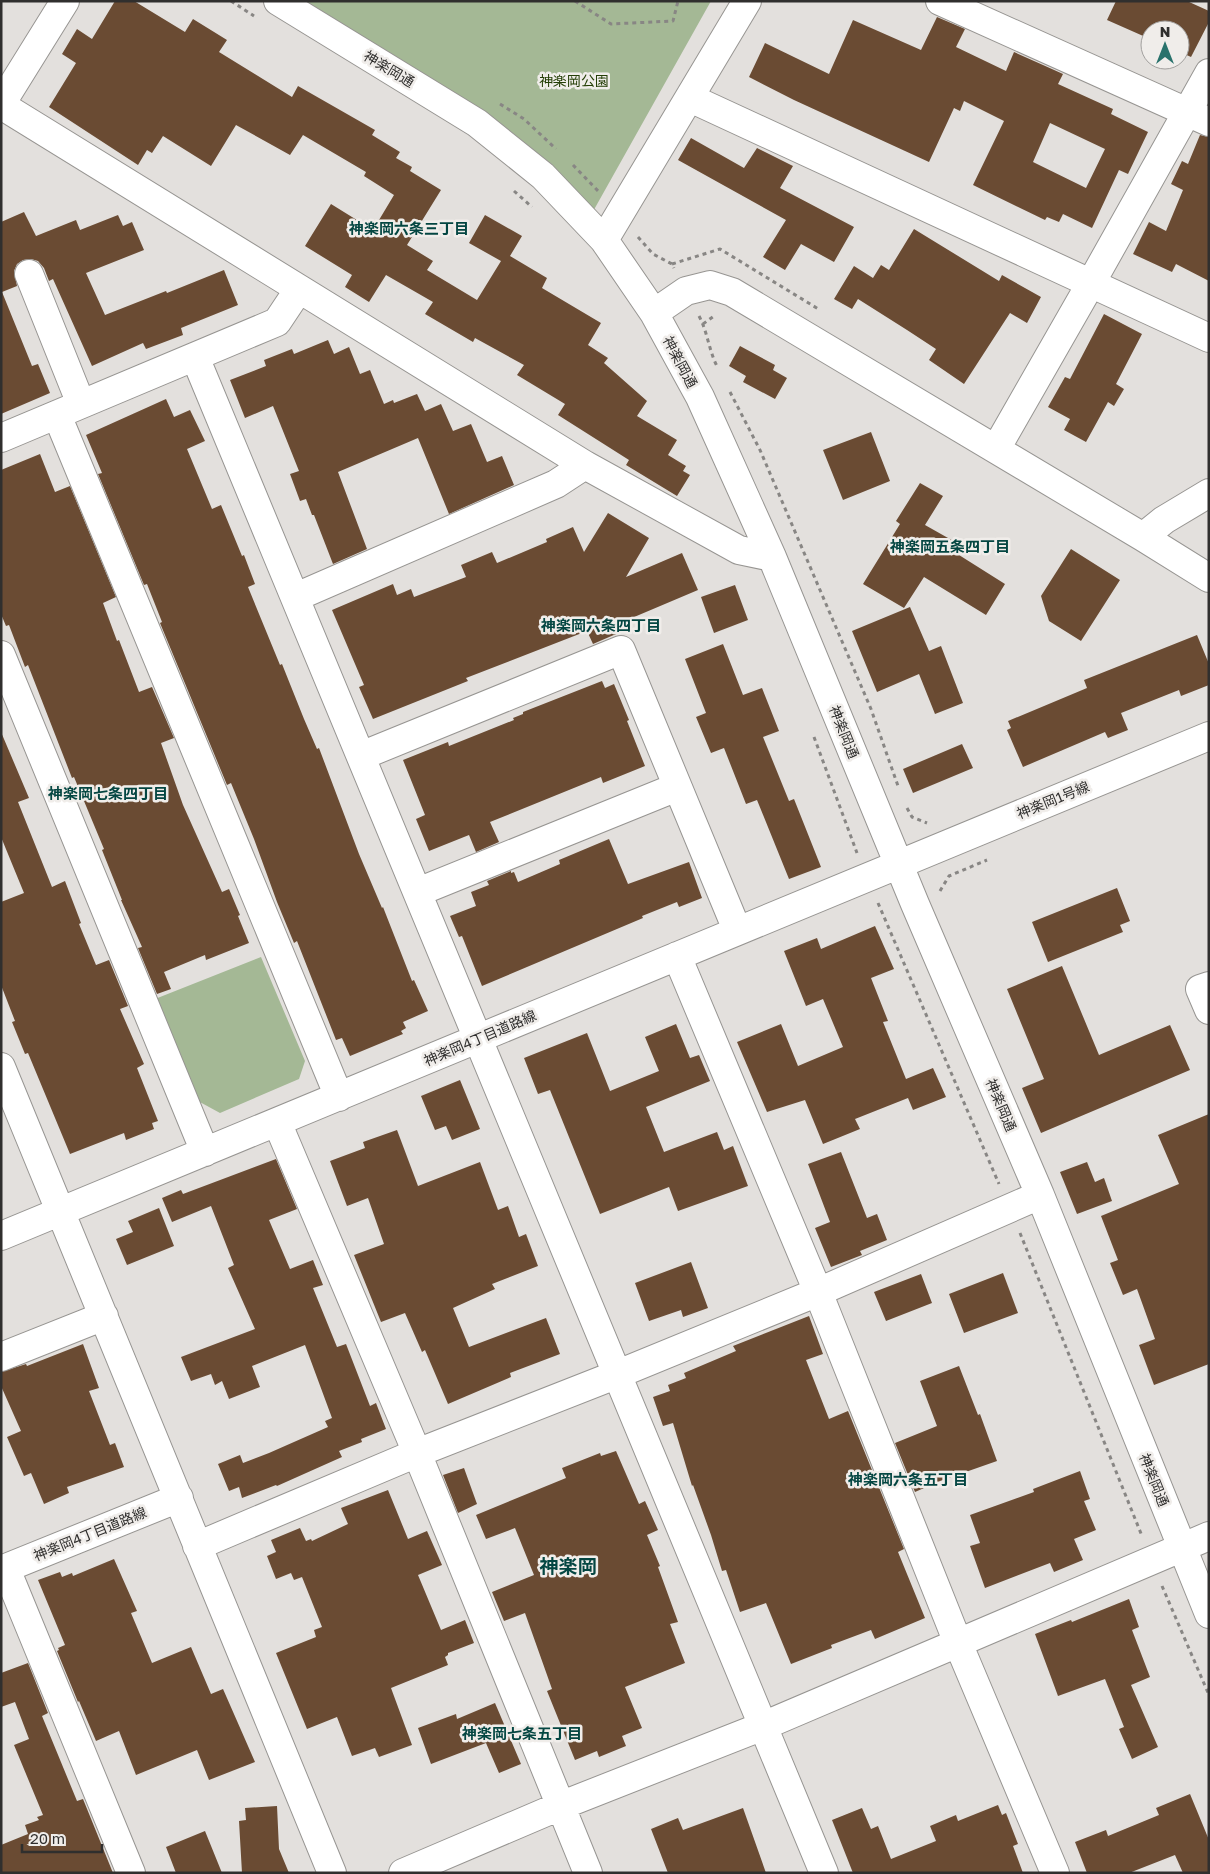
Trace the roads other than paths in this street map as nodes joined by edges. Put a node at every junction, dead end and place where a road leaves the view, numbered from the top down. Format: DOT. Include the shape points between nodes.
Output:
graph roads {
  1 [pos="65,1"];
  2 [pos="278,1"];
  3 [pos="747,1"];
  4 [pos="940,1"];
  5 [pos="1209,73"];
  6 [pos="690,98"];
  7 [pos="1,105"];
  8 [pos="1198,117"];
  9 [pos="604,240"];
  10 [pos="30,274"];
  11 [pos="1091,283"];
  12 [pos="299,290"];
  13 [pos="654,313"];
  14 [pos="1209,338"];
  15 [pos="195,357"];
  16 [pos="81,404"];
  17 [pos="57,415"];
  18 [pos="1,438"];
  19 [pos="996,449"];
  20 [pos="585,465"];
  21 [pos="1209,493"];
  22 [pos="1143,537"];
  23 [pos="772,558"];
  24 [pos="1209,578"];
  25 [pos="296,597"];
  26 [pos="1,655"];
  27 [pos="1209,736"];
  28 [pos="361,756"];
  29 [pos="677,788"];
  30 [pos="898,864"];
  31 [pos="418,892"];
  32 [pos="737,930"];
  33 [pos="677,956"];
  34 [pos="1209,986"];
  35 [pos="1209,1010"];
  36 [pos="479,1039"];
  37 [pos="1,1067"];
  38 [pos="339,1097"];
  39 [pos="277,1122"];
  40 [pos="204,1152"];
  41 [pos="1040,1195"];
  42 [pos="62,1212"];
  43 [pos="1,1236"];
  44 [pos="818,1292"];
  45 [pos="104,1316"];
  46 [pos="1,1357"];
  47 [pos="618,1374"];
  48 [pos="417,1453"];
  49 [pos="179,1498"];
  50 [pos="1209,1536"];
  51 [pos="197,1546"];
  52 [pos="1181,1549"];
  53 [pos="4,1569"];
  54 [pos="1209,1614"];
  55 [pos="958,1643"];
  56 [pos="763,1726"];
  57 [pos="560,1806"];
  58 [pos="131,1873"];
  59 [pos="332,1873"];
  60 [pos="403,1873"];
  61 [pos="588,1873"];
  62 [pos="824,1873"];
  63 [pos="1055,1873"];
  1 -- 7 [label="street"];
  2 -- 9 [label="street, 神楽岡通" via="477,123 543,176"];
  3 -- 6 [label="street"];
  4 -- 8 [label="street"];
  5 -- 8 [label="street"];
  6 -- 9 [label="street"];
  6 -- 11 [label="street"];
  7 -- 12 [label="street"];
  8 -- 11 [label="street"];
  9 -- 13 [label="street, 神楽岡通"];
  10 -- 16 [label="street"];
  11 -- 14 [label="street"];
  11 -- 19 [label="street"];
  12 -- 15 [label="street" via="277,322"];
  12 -- 20 [label="street"];
  13 -- 19 [label="street" via="686,291 710,285 732,292"];
  13 -- 23 [label="street, 神楽岡通" via="700,397"];
  15 -- 16 [label="street"];
  15 -- 25 [label="street"];
  16 -- 17 [label="street"];
  17 -- 18 [label="street"];
  17 -- 38 [label="street"];
  19 -- 22 [label="street"];
  20 -- 23 [label="street" via="739,550"];
  20 -- 25 [label="street" via="556,484"];
  21 -- 22 [label="street"];
  22 -- 24 [label="street"];
  23 -- 30 [label="street, 神楽岡通"];
  25 -- 28 [label="street"];
  26 -- 40 [label="street"];
  27 -- 30 [label="street, 神楽岡1号線"];
  28 -- 29 [label="street" via="621,650"];
  28 -- 31 [label="street"];
  29 -- 31 [label="street"];
  29 -- 32 [label="street"];
  30 -- 32 [label="street, 神楽岡4丁目道路線"];
  30 -- 41 [label="street, 神楽岡通"];
  31 -- 36 [label="street"];
  32 -- 33 [label="street, 神楽岡4丁目道路線"];
  33 -- 36 [label="street, 神楽岡4丁目道路線"];
  33 -- 44 [label="street"];
  34 -- 35 [label="street" via="1200,989"];
  36 -- 38 [label="street, 神楽岡4丁目道路線"];
  36 -- 47 [label="street"];
  37 -- 42 [label="street"];
  38 -- 39 [label="street, 神楽岡4丁目道路線"];
  39 -- 40 [label="street, 神楽岡4丁目道路線"];
  39 -- 48 [label="street"];
  40 -- 42 [label="street, 神楽岡4丁目道路線"];
  41 -- 44 [label="street"];
  41 -- 52 [label="street, 神楽岡通"];
  42 -- 43 [label="street, 神楽岡4丁目道路線"];
  42 -- 45 [label="street"];
  44 -- 47 [label="street"];
  44 -- 55 [label="street"];
  45 -- 46 [label="street"];
  45 -- 49 [label="street"];
  47 -- 48 [label="street"];
  47 -- 56 [label="street"];
  48 -- 51 [label="street"];
  48 -- 57 [label="street"];
  49 -- 51 [label="street"];
  49 -- 53 [label="street, 神楽岡4丁目道路線"];
  50 -- 52 [label="street"];
  51 -- 59 [label="street"];
  52 -- 54 [label="street, 神楽岡通"];
  52 -- 55 [label="street"];
  53 -- 58 [label="street"];
  55 -- 56 [label="street"];
  55 -- 63 [label="street"];
  56 -- 57 [label="street"];
  56 -- 62 [label="street"];
  57 -- 60 [label="street"];
  57 -- 61 [label="street"];
}
